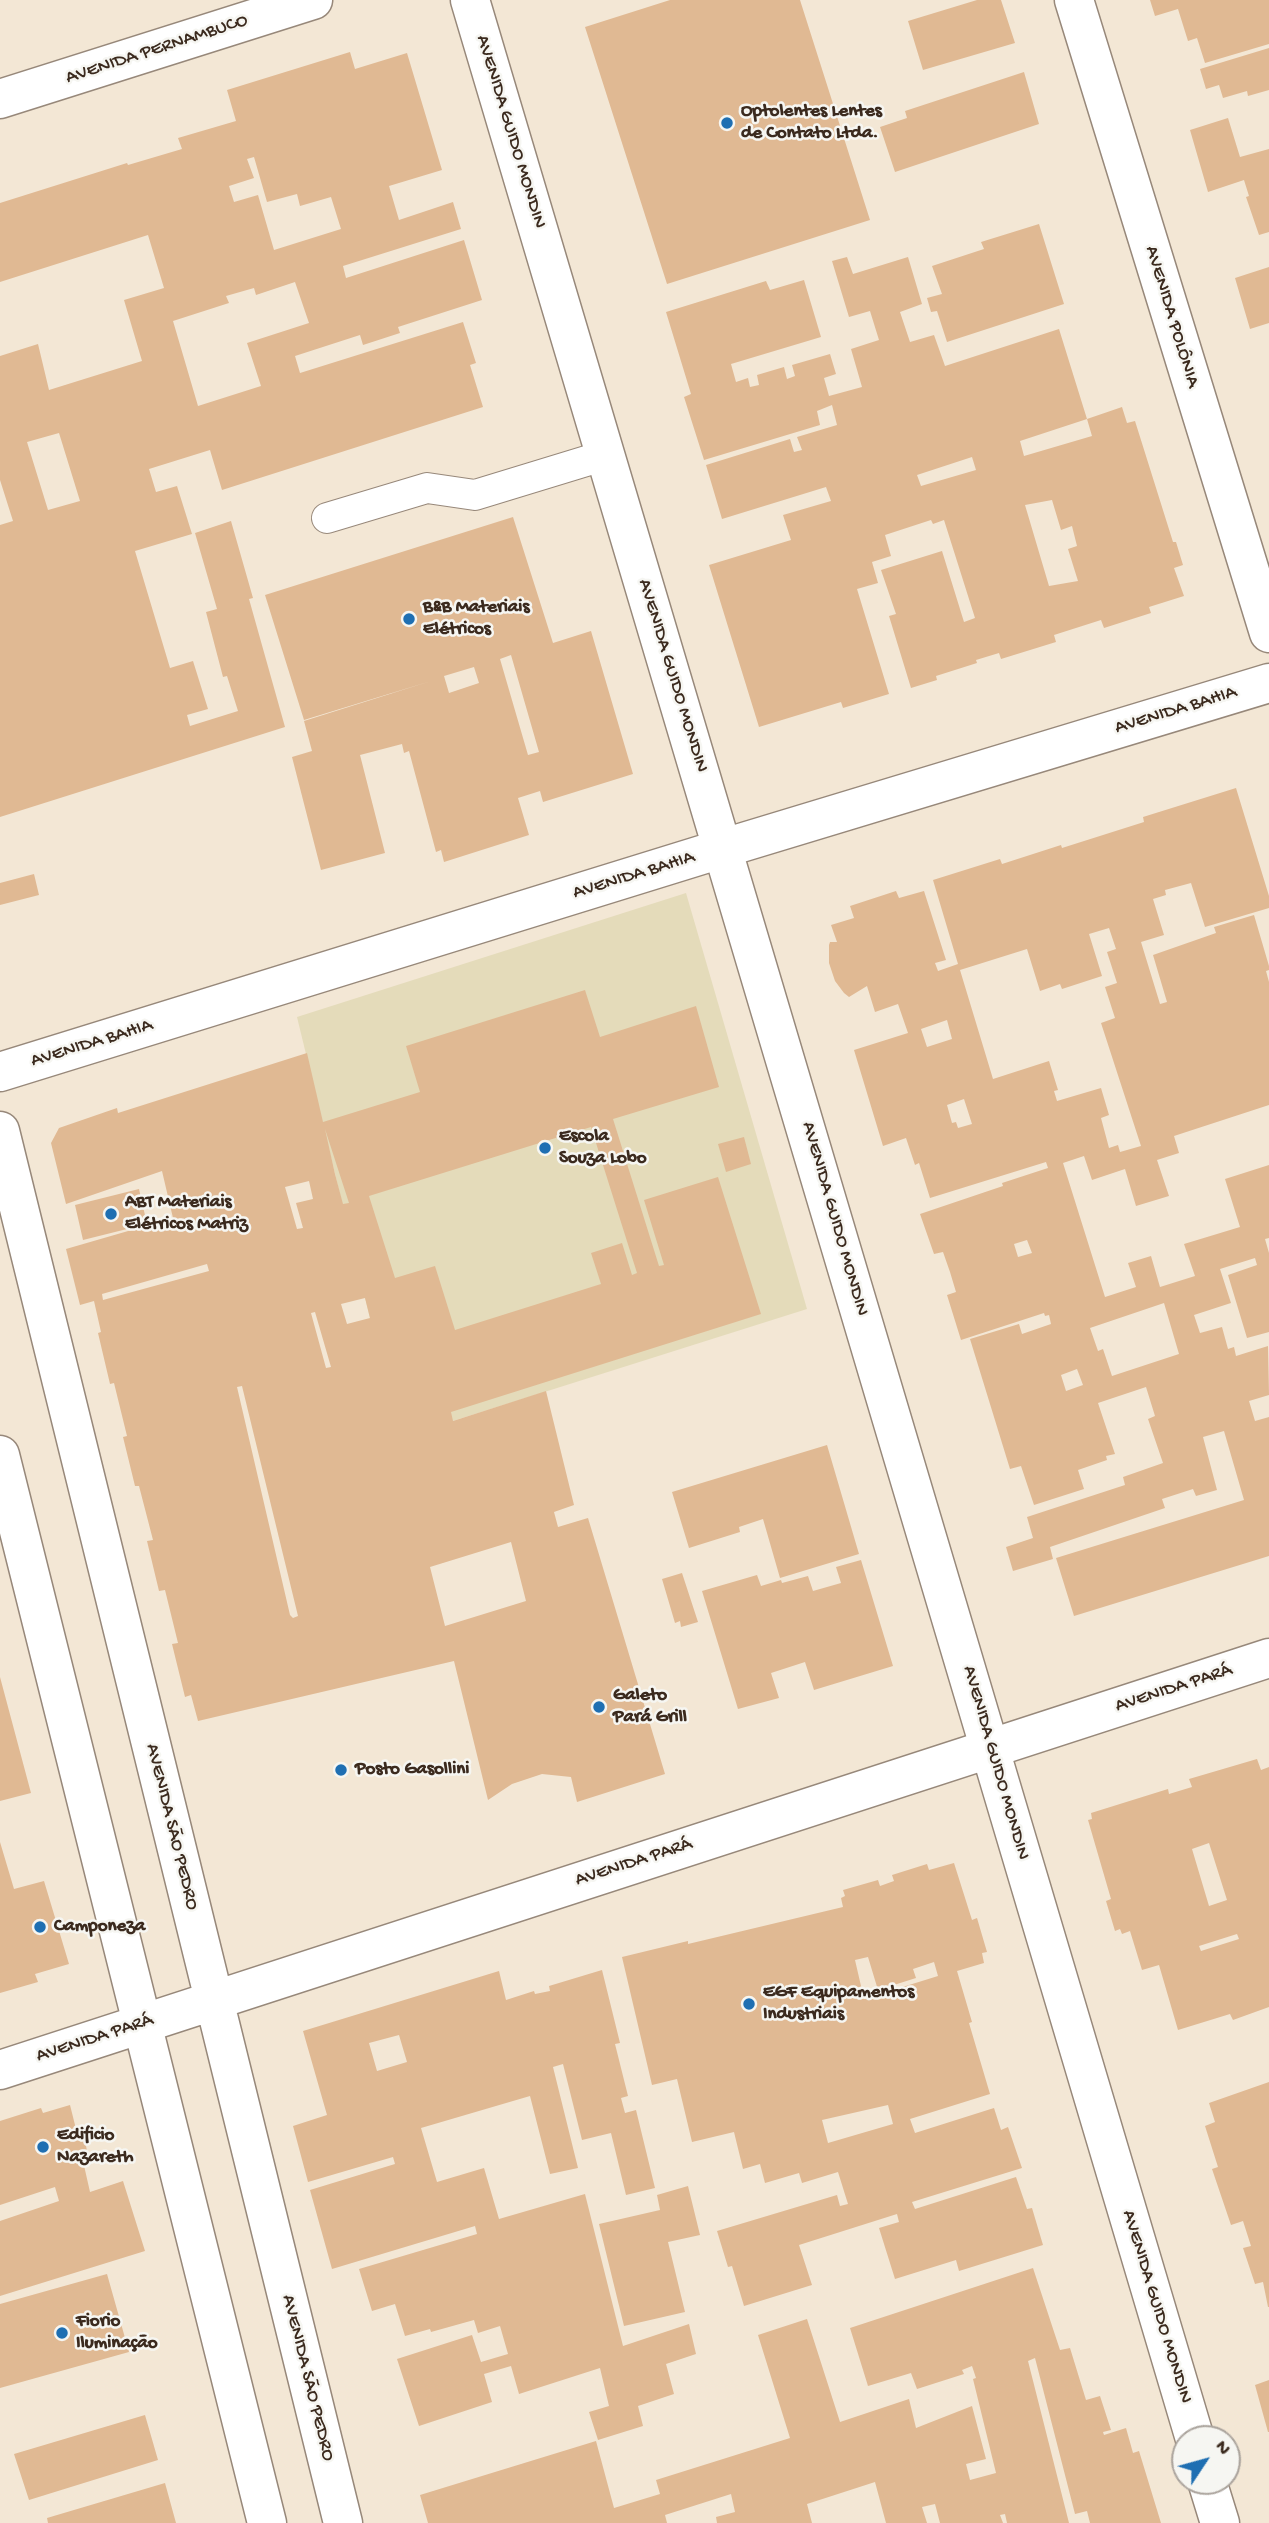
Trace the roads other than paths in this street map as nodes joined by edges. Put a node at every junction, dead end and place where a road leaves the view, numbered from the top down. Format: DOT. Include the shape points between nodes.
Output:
graph roads {
  1 [pos="313,0"];
  2 [pos="470,0"];
  3 [pos="1074,0"];
  4 [pos="0,99"];
  5 [pos="606,455"];
  6 [pos="327,517"];
  7 [pos="1269,634"];
  8 [pos="1269,683"];
  9 [pos="724,848"];
  10 [pos="0,1072"];
  11 [pos="0,1131"];
  12 [pos="0,1455"];
  13 [pos="1269,1658"];
  14 [pos="990,1748"];
  15 [pos="214,2000"];
  16 [pos="142,2024"];
  17 [pos="0,2070"];
  18 [pos="1191,2425"];
  19 [pos="1211,2495"];
  20 [pos="267,2523"];
  21 [pos="343,2523"];
  22 [pos="1220,2523"];
  1 -- 4 [label="street, AVENIDA PERNAMBUCO"];
  2 -- 5 [label="street, AVENIDA GUIDO MONDIN"];
  3 -- 7 [label="street, AVENIDA POLÔNIA"];
  5 -- 6 [label="lane" via="475,495 427,488"];
  5 -- 9 [label="street, AVENIDA GUIDO MONDIN"];
  8 -- 9 [label="street, AVENIDA BAHIA"];
  9 -- 10 [label="street, AVENIDA BAHIA"];
  9 -- 14 [label="street, AVENIDA GUIDO MONDIN"];
  11 -- 15 [label="street, AVENIDA SÃO PEDRO"];
  12 -- 16 [label="street"];
  13 -- 14 [label="street, AVENIDA PARÁ"];
  14 -- 15 [label="street, AVENIDA PARÁ"];
  14 -- 18 [label="street, AVENIDA GUIDO MONDIN"];
  15 -- 16 [label="street, AVENIDA PARÁ"];
  15 -- 21 [label="street, AVENIDA SÃO PEDRO"];
  16 -- 17 [label="street, AVENIDA PARÁ"];
  16 -- 20 [label="street"];
  19 -- 22 [label="street"];
}
